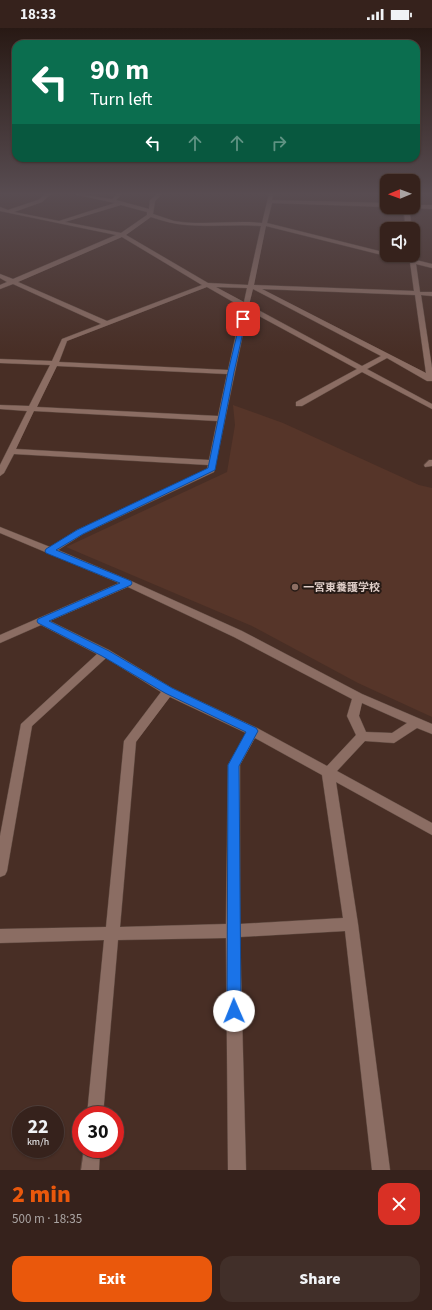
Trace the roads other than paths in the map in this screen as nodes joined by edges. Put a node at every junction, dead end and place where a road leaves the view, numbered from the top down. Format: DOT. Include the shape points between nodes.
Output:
graph roads {
  1 [pos="93,247"];
  2 [pos="143,247"];
  3 [pos="260,247"];
  4 [pos="357,247"];
  5 [pos="380,253"];
  6 [pos="420,261"];
  7 [pos="413,262"];
  8 [pos="432,266"];
  9 [pos="0,276"];
  10 [pos="13,282"];
  11 [pos="207,285"];
  12 [pos="251,286"];
  13 [pos="0,288"];
  14 [pos="418,294"];
  15 [pos="432,294"];
  16 [pos="246,306"];
  17 [pos="106,324"];
  18 [pos="429,352"];
  19 [pos="386,356"];
  20 [pos="0,361"];
  21 [pos="54,364"];
  22 [pos="363,369"];
  23 [pos="231,372"];
  24 [pos="431,379"];
  25 [pos="299,404"];
  26 [pos="0,407"];
  27 [pos="432,407"];
  28 [pos="32,409"];
  29 [pos="222,419"];
  30 [pos="11,451"];
  31 [pos="212,463"];
  32 [pos="0,473"];
  33 [pos="0,530"];
  34 [pos="50,551"];
  35 [pos="128,583"];
  36 [pos="41,621"];
  37 [pos="0,639"];
  38 [pos="105,653"];
  39 [pos="168,691"];
  40 [pos="358,697"];
  41 [pos="417,722"];
  42 [pos="432,729"];
  43 [pos="252,731"];
  44 [pos="362,736"];
  45 [pos="328,773"];
  46 [pos="432,829"];
  47 [pos="0,872"];
  48 [pos="351,924"];
  49 [pos="233,931"];
  50 [pos="111,933"];
  51 [pos="0,936"];
  52 [pos="96,1106"];
  53 [pos="91,1158"];
  54 [pos="90,1170"];
  55 [pos="237,1170"];
  56 [pos="381,1170"];
  1 -- 10 [label="street"];
  2 -- 11 [label="street"];
  3 -- 12 [label="street"];
  4 -- 5 [label="street"];
  6 -- 8 [label="street"];
  7 -- 14 [label="street"];
  9 -- 10 [label="street"];
  10 -- 13 [label="street"];
  10 -- 17 [label="street"];
  11 -- 12 [label="street"];
  11 -- 16 [label="street"];
  11 -- 17 [label="street"];
  12 -- 14 [label="street"];
  12 -- 16 [label="street"];
  12 -- 19 [label="street"];
  14 -- 15 [label="street"];
  14 -- 18 [label="street"];
  16 -- 22 [label="street"];
  16 -- 23 [label="street"];
  17 -- 21 [label="street" via="64,340"];
  18 -- 24 [label="street"];
  19 -- 22 [label="street"];
  19 -- 24 [label="street"];
  20 -- 21 [label="street"];
  21 -- 23 [label="street"];
  21 -- 28 [label="street"];
  22 -- 25 [label="street"];
  22 -- 27 [label="street"];
  23 -- 29 [label="street"];
  26 -- 28 [label="street"];
  28 -- 29 [label="street"];
  28 -- 30 [label="street"];
  29 -- 31 [label="street"];
  30 -- 31 [label="street"];
  30 -- 32 [label="street"];
  31 -- 34 [label="street" via="211,470 80,532"];
  33 -- 34 [label="street"];
  34 -- 35 [label="street"];
  35 -- 36 [label="street"];
  35 -- 40 [label="street" via="238,634"];
  36 -- 37 [label="street"];
  36 -- 38 [label="street"];
  38 -- 39 [label="street"];
  38 -- 47 [label="street" via="27,724"];
  39 -- 43 [label="street"];
  39 -- 50 [label="street" via="130,741"];
  40 -- 41 [label="street"];
  40 -- 44 [label="street" via="353,716"];
  41 -- 42 [label="street"];
  41 -- 44 [label="street" via="394,738"];
  43 -- 45 [label="street"];
  43 -- 49 [label="street" via="234,765"];
  44 -- 45 [label="street"];
  45 -- 46 [label="street"];
  45 -- 48 [label="street"];
  48 -- 49 [label="street"];
  48 -- 56 [label="street"];
  49 -- 50 [label="street"];
  49 -- 55 [label="street"];
  50 -- 51 [label="street"];
  50 -- 52 [label="street"];
  53 -- 54 [label="street"];
}
